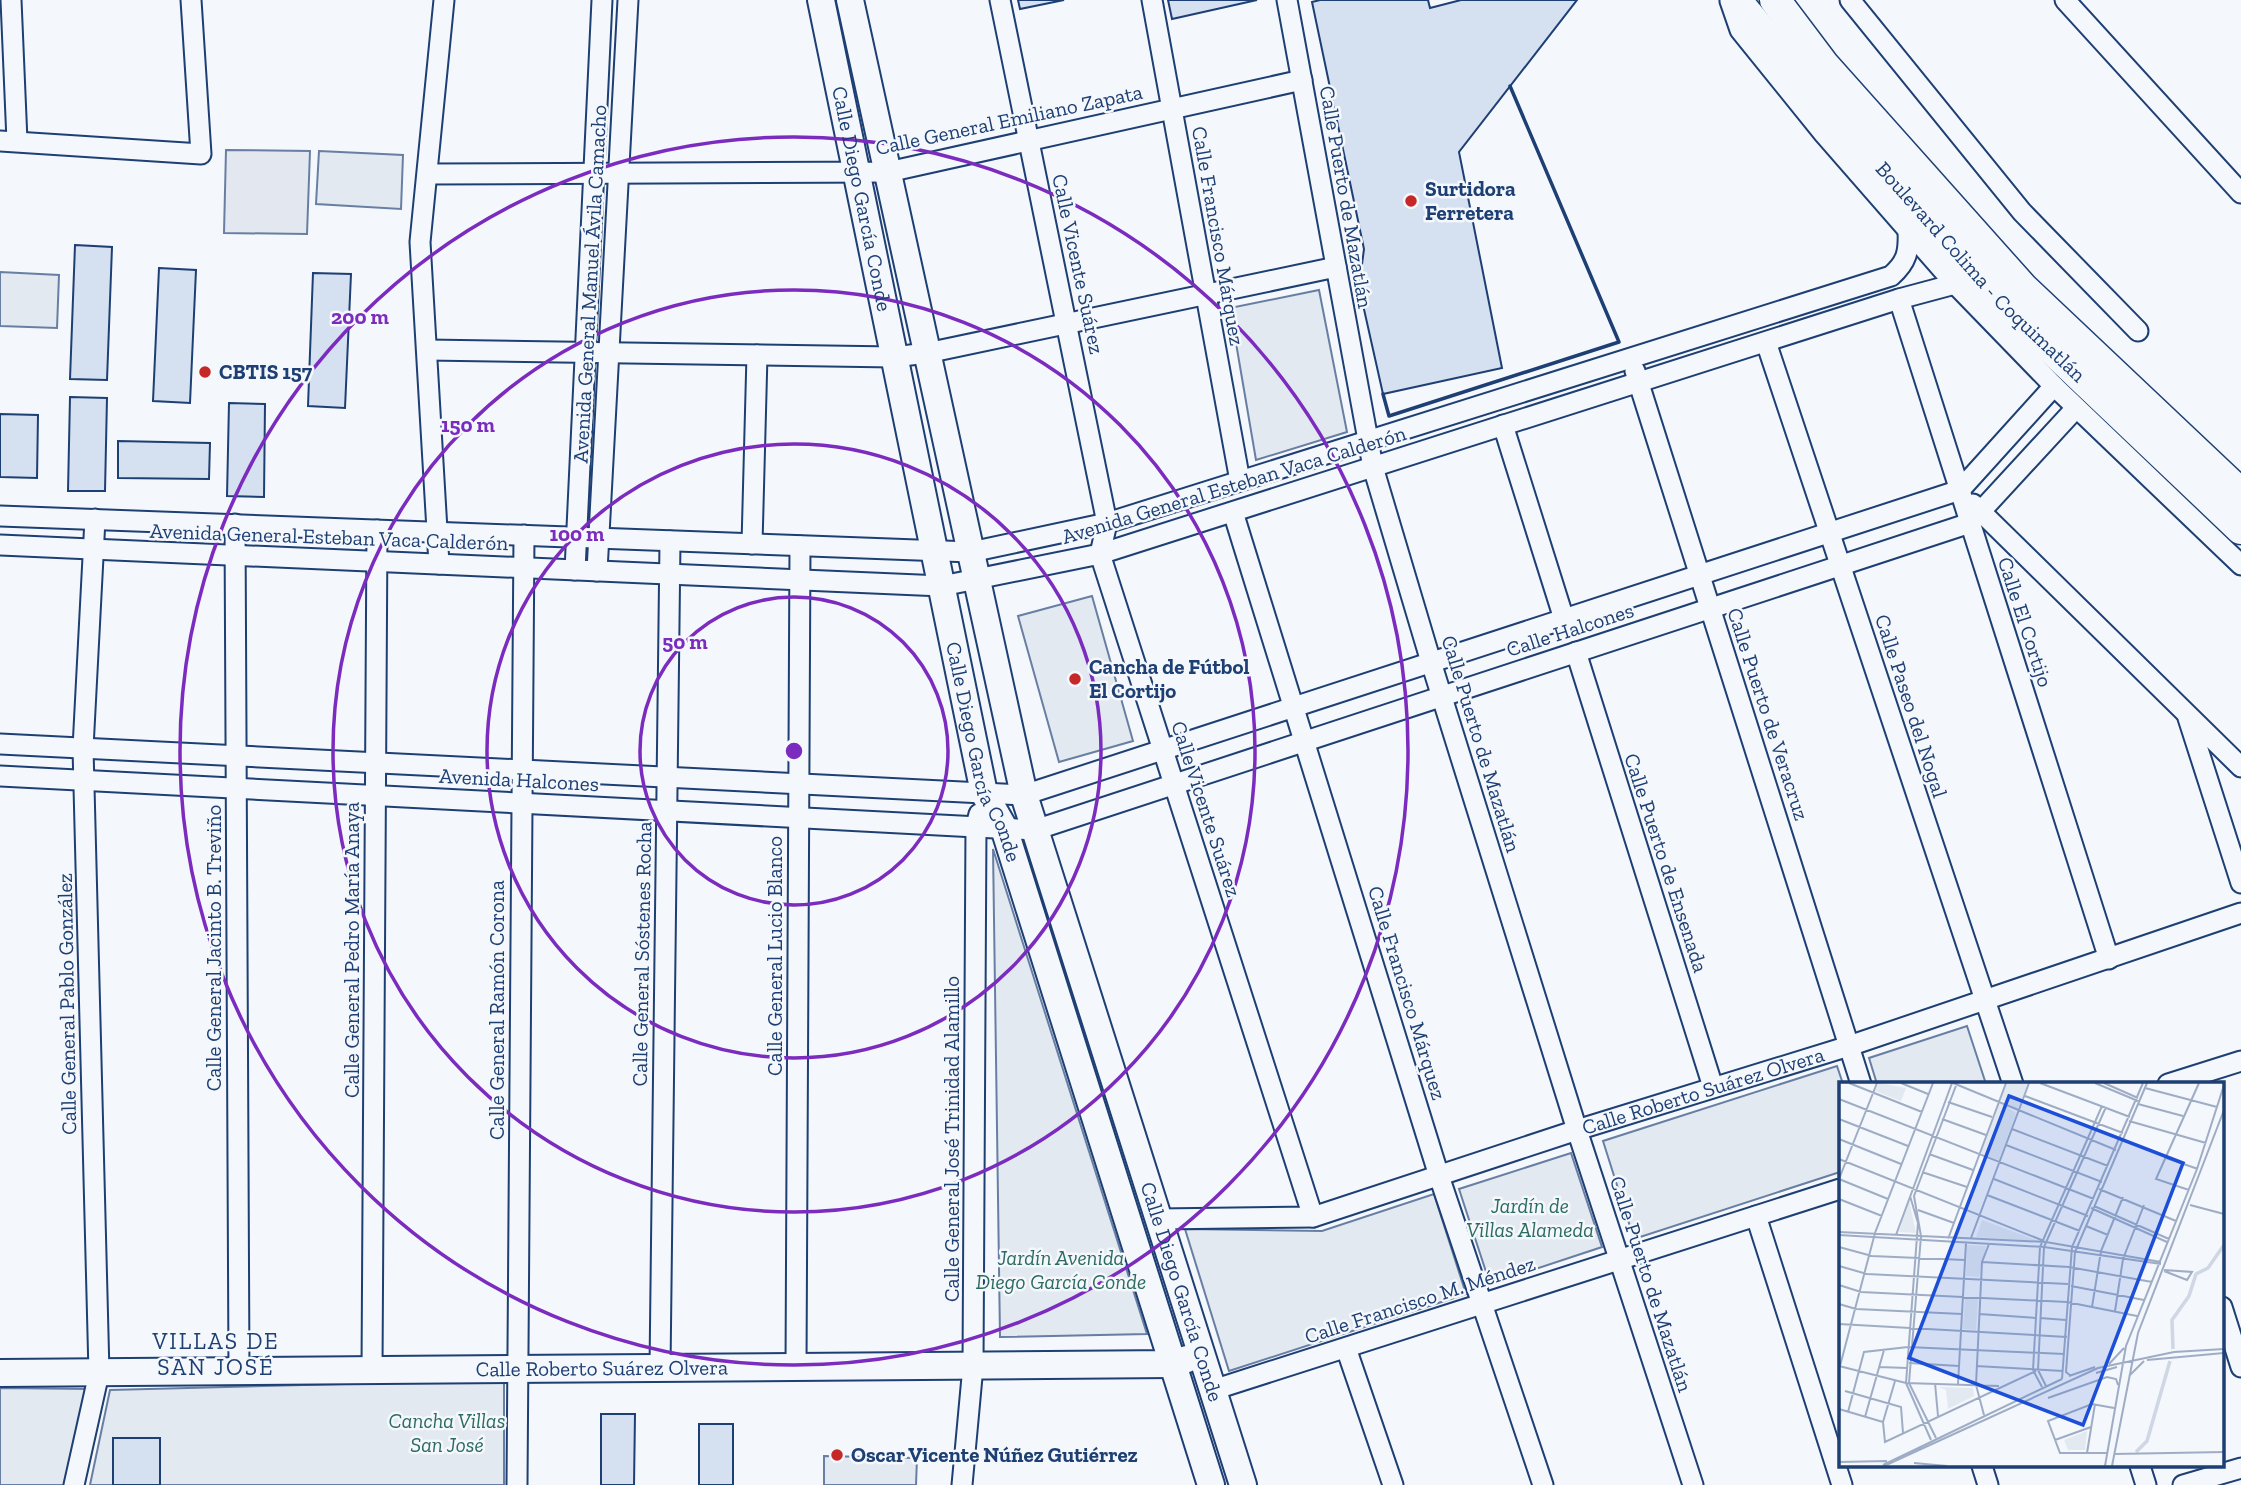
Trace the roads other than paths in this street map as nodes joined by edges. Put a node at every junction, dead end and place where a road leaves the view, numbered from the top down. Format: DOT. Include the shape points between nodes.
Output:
graph roads {
  1 [pos="11,0"];
  2 [pos="191,0"];
  3 [pos="444,0"];
  4 [pos="602,0"];
  5 [pos="628,0"];
  6 [pos="821,0"];
  7 [pos="850,0"];
  8 [pos="1000,0"];
  9 [pos="1152,0"];
  10 [pos="1287,0"];
  11 [pos="1730,0"];
  12 [pos="1736,0"];
  13 [pos="1775,0"];
  14 [pos="1850,0"];
  15 [pos="2065,0"];
  16 [pos="1302,80"];
  17 [pos="1172,109"];
  18 [pos="1029,140"];
  19 [pos="8,141"];
  20 [pos="888,172"];
  21 [pos="856,173"];
  22 [pos="428,174"];
  23 [pos="594,174"];
  24 [pos="619,174"];
  25 [pos="2241,193"];
  26 [pos="1908,230"];
  27 [pos="1336,267"];
  28 [pos="1955,284"];
  29 [pos="1206,294"];
  30 [pos="1899,299"];
  31 [pos="1067,324"];
  32 [pos="2138,331"];
  33 [pos="1766,342"];
  34 [pos="427,350"];
  35 [pos="585,352"];
  36 [pos="609,353"];
  37 [pos="927,353"];
  38 [pos="757,355"];
  39 [pos="894,357"];
  40 [pos="1631,358"];
  41 [pos="1638,382"];
  42 [pos="2054,386"];
  43 [pos="2076,408"];
  44 [pos="1445,416"];
  45 [pos="1503,425"];
  46 [pos="1367,441"];
  47 [pos="1453,442"];
  48 [pos="1373,467"];
  49 [pos="1240,481"];
  50 [pos="1959,491"];
  51 [pos="2241,494"];
  52 [pos="1233,512"];
  53 [pos="0,516"];
  54 [pos="1975,517"];
  55 [pos="95,519"];
  56 [pos="1107,523"];
  57 [pos="235,524"];
  58 [pos="2241,529"];
  59 [pos="377,530"];
  60 [pos="438,532"];
  61 [pos="1830,533"];
  62 [pos="524,536"];
  63 [pos="576,537"];
  64 [pos="599,538"];
  65 [pos="670,541"];
  66 [pos="752,544"];
  67 [pos="0,545"];
  68 [pos="800,546"];
  69 [pos="93,549"];
  70 [pos="934,551"];
  71 [pos="971,552"];
  72 [pos="1100,554"];
  73 [pos="236,555"];
  74 [pos="377,562"];
  75 [pos="439,564"];
  76 [pos="2241,565"];
  77 [pos="1840,566"];
  78 [pos="524,568"];
  79 [pos="575,570"];
  80 [pos="597,571"];
  81 [pos="669,574"];
  82 [pos="1700,575"];
  83 [pos="977,579"];
  84 [pos="800,580"];
  85 [pos="942,586"];
  86 [pos="1710,608"];
  87 [pos="1564,619"];
  88 [pos="1576,652"];
  89 [pos="1431,662"];
  90 [pos="1442,696"];
  91 [pos="1294,707"];
  92 [pos="2188,716"];
  93 [pos="1306,741"];
  94 [pos="0,744"];
  95 [pos="83,748"];
  96 [pos="1163,750"];
  97 [pos="236,755"];
  98 [pos="376,763"];
  99 [pos="2241,767"];
  100 [pos="522,770"];
  101 [pos="0,776"];
  102 [pos="667,777"];
  103 [pos="84,780"];
  104 [pos="799,784"];
  105 [pos="1174,784"];
  106 [pos="237,788"];
  107 [pos="984,793"];
  108 [pos="375,795"];
  109 [pos="1024,795"];
  110 [pos="521,803"];
  111 [pos="667,810"];
  112 [pos="799,817"];
  113 [pos="976,826"];
  114 [pos="1004,828"];
  115 [pos="1035,830"];
  116 [pos="2241,883"];
  117 [pos="2241,913"];
  118 [pos="2109,959"];
  119 [pos="1985,1000"];
  120 [pos="1849,1046"];
  121 [pos="2241,1061"];
  122 [pos="1860,1082"];
  123 [pos="2012,1082"];
  124 [pos="2174,1082"];
  125 [pos="1713,1087"];
  126 [pos="1577,1130"];
  127 [pos="1439,1176"];
  128 [pos="1839,1189"];
  129 [pos="1756,1216"];
  130 [pos="1313,1217"];
  131 [pos="1158,1219"];
  132 [pos="1618,1260"];
  133 [pos="1481,1304"];
  134 [pos="2224,1313"];
  135 [pos="1346,1348"];
  136 [pos="1201,1354"];
  137 [pos="1173,1364"];
  138 [pos="973,1366"];
  139 [pos="796,1367"];
  140 [pos="2241,1367"];
  141 [pos="660,1368"];
  142 [pos="518,1369"];
  143 [pos="372,1370"];
  144 [pos="239,1371"];
  145 [pos="0,1373"];
  146 [pos="99,1373"];
  147 [pos="1213,1390"];
  148 [pos="1983,1468"];
  149 [pos="2141,1468"];
  150 [pos="2241,1468"];
  151 [pos="74,1485"];
  152 [pos="517,1485"];
  153 [pos="962,1485"];
  154 [pos="1211,1485"];
  155 [pos="1243,1485"];
  156 [pos="1393,1485"];
  157 [pos="1543,1485"];
  158 [pos="1693,1485"];
  159 [pos="1842,1485"];
  160 [pos="1988,1485"];
  161 [pos="2146,1485"];
  162 [pos="2183,1485"];
  1 -- 19 [label="street"];
  2 -- 19 [label="street" via="201,153"];
  3 -- 22 [label="street"];
  4 -- 23 [label="street, Avenida General Manuel Ávila Camacho"];
  5 -- 24 [label="street, Avenida General Manuel Ávila Camacho"];
  6 -- 21 [label="street, Calle Diego García Conde"];
  7 -- 20 [label="street, Calle Diego García Conde"];
  8 -- 18 [label="street, Calle Vicente Suárez"];
  9 -- 17 [label="street, Calle Francisco Márquez"];
  10 -- 16 [label="street, Calle Puerto de Mazatlán"];
  11 -- 26 [label="street" via="1740,30"];
  12 -- 58 [label="main road, Boulevard Colima - Coquimatlán" via="2001,300"];
  13 -- 51 [label="main road, Boulevard Colima - Coquimatlán" via="1825,65 2023,288"];
  14 -- 32 [label="street" via="2022,212"];
  15 -- 25 [label="street"];
  16 -- 17 [label="street, Calle General Emiliano Zapata"];
  16 -- 27 [label="street, Calle Puerto de Mazatlán"];
  17 -- 18 [label="street, Calle General Emiliano Zapata"];
  17 -- 29 [label="street, Calle Francisco Márquez"];
  18 -- 20 [label="street, Calle General Emiliano Zapata"];
  18 -- 31 [label="street, Calle Vicente Suárez"];
  20 -- 21 [label="street, Calle General Emiliano Zapata"];
  20 -- 37 [label="street, Calle Diego García Conde"];
  21 -- 24 [label="street, Calle General Emiliano Zapata"];
  21 -- 39 [label="street, Calle Diego García Conde"];
  22 -- 23 [label="street, Calle General Emiliano Zapata"];
  22 -- 34 [label="street" via="420,242"];
  23 -- 24 [label="street, Calle General Emiliano Zapata"];
  23 -- 35 [label="street, Avenida General Manuel Ávila Camacho"];
  24 -- 36 [label="street, Avenida General Manuel Ávila Camacho"];
  26 -- 28 [label="street"];
  26 -- 40 [label="street, Avenida General Esteban Vaca Calderón" via="1904,265 1891,276"];
  27 -- 29 [label="street"];
  27 -- 46 [label="street, Calle Puerto de Mazatlán"];
  28 -- 30 [label="street, Avenida General Esteban Vaca Calderón"];
  28 -- 42 [label="street"];
  29 -- 31 [label="street"];
  29 -- 49 [label="street, Calle Francisco Márquez"];
  30 -- 33 [label="street, Avenida General Esteban Vaca Calderón"];
  30 -- 50 [label="street"];
  31 -- 37 [label="street"];
  31 -- 56 [label="street, Calle Vicente Suárez"];
  33 -- 41 [label="street, Avenida General Esteban Vaca Calderón"];
  33 -- 61 [label="street, Calle Paseo del Nogal"];
  34 -- 35 [label="street"];
  34 -- 60 [label="street"];
  35 -- 36 [label="street"];
  35 -- 63 [label="street, Avenida General Manuel Ávila Camacho"];
  36 -- 38 [label="street"];
  36 -- 64 [label="street, Avenida General Manuel Ávila Camacho"];
  37 -- 39 [label="street"];
  37 -- 71 [label="street, Calle Diego García Conde"];
  38 -- 39 [label="street"];
  38 -- 66 [label="street"];
  39 -- 70 [label="street, Calle Diego García Conde"];
  40 -- 41 [label="street, Calle Puerto de Veracruz"];
  40 -- 44 [label="street, Avenida General Esteban Vaca Calderón"];
  41 -- 45 [label="street, Avenida General Esteban Vaca Calderón"];
  41 -- 82 [label="street, Calle Puerto de Veracruz"];
  42 -- 43 [label="street"];
  42 -- 50 [label="street, Calle Halcones"];
  43 -- 54 [label="street, Calle Halcones"];
  43 -- 76 [label="street"];
  44 -- 46 [label="street, Avenida General Esteban Vaca Calderón"];
  44 -- 47 [label="street"];
  45 -- 47 [label="street, Avenida General Esteban Vaca Calderón"];
  45 -- 87 [label="street"];
  46 -- 48 [label="street, Calle Puerto de Mazatlán"];
  46 -- 49 [label="street, Avenida General Esteban Vaca Calderón"];
  47 -- 48 [label="street, Avenida General Esteban Vaca Calderón"];
  48 -- 52 [label="street, Avenida General Esteban Vaca Calderón"];
  48 -- 89 [label="street, Calle Puerto de Mazatlán"];
  49 -- 56 [label="street, Avenida General Esteban Vaca Calderón"];
  50 -- 54 [label="street"];
  50 -- 61 [label="street, Calle Halcones"];
  52 -- 72 [label="street, Avenida General Esteban Vaca Calderón"];
  52 -- 91 [label="street, Calle Francisco Márquez"];
  53 -- 55 [label="street, Avenida General Esteban Vaca Calderón"];
  54 -- 77 [label="street, Calle Halcones"];
  54 -- 92 [label="street"];
  54 -- 118 [label="street, Calle El Cortijo"];
  55 -- 57 [label="street, Avenida General Esteban Vaca Calderón"];
  55 -- 69 [label="street, Calle General Pablo González"];
  56 -- 71 [label="street, Avenida General Esteban Vaca Calderón"];
  56 -- 72 [label="street, Calle Vicente Suárez"];
  57 -- 59 [label="street, Avenida General Esteban Vaca Calderón"];
  57 -- 73 [label="street, Calle General Jacinto B. Treviño"];
  59 -- 60 [label="street, Avenida General Esteban Vaca Calderón"];
  59 -- 74 [label="street, Calle General Pedro María Anaya"];
  60 -- 62 [label="street, Avenida General Esteban Vaca Calderón"];
  60 -- 75 [label="street"];
  61 -- 77 [label="street, Calle Paseo del Nogal"];
  61 -- 82 [label="street, Calle Halcones"];
  62 -- 63 [label="street, Avenida General Esteban Vaca Calderón"];
  62 -- 78 [label="street, Calle General Ramón Corona"];
  63 -- 64 [label="street, Avenida General Esteban Vaca Calderón"];
  63 -- 79 [label="street, Avenida General Manuel Ávila Camacho"];
  64 -- 65 [label="street, Avenida General Esteban Vaca Calderón"];
  64 -- 80 [label="street, Avenida General Manuel Ávila Camacho"];
  65 -- 66 [label="street, Avenida General Esteban Vaca Calderón"];
  65 -- 81 [label="street, Calle General Sóstenes Rocha"];
  66 -- 68 [label="street, Avenida General Esteban Vaca Calderón"];
  67 -- 69 [label="street, Avenida General Esteban Vaca Calderón"];
  68 -- 70 [label="street, Avenida General Esteban Vaca Calderón"];
  68 -- 84 [label="street, Calle General Lucio Blanco"];
  69 -- 73 [label="street, Avenida General Esteban Vaca Calderón"];
  69 -- 95 [label="street, Calle General Pablo González"];
  70 -- 71 [label="street, Avenida General Esteban Vaca Calderón"];
  70 -- 85 [label="street, Calle Diego García Conde"];
  71 -- 83 [label="street, Calle Diego García Conde"];
  72 -- 83 [label="street, Avenida General Esteban Vaca Calderón"];
  72 -- 96 [label="street, Calle Vicente Suárez"];
  73 -- 74 [label="street, Avenida General Esteban Vaca Calderón"];
  73 -- 97 [label="street, Calle General Jacinto B. Treviño"];
  74 -- 75 [label="street, Avenida General Esteban Vaca Calderón"];
  74 -- 98 [label="street, Calle General Pedro María Anaya"];
  75 -- 78 [label="street, Avenida General Esteban Vaca Calderón"];
  77 -- 86 [label="street, Calle Halcones"];
  77 -- 119 [label="street, Calle Paseo del Nogal"];
  78 -- 79 [label="street, Avenida General Esteban Vaca Calderón"];
  78 -- 100 [label="street, Calle General Ramón Corona"];
  79 -- 80 [label="street, Avenida General Esteban Vaca Calderón"];
  80 -- 81 [label="street, Avenida General Esteban Vaca Calderón"];
  81 -- 84 [label="street, Avenida General Esteban Vaca Calderón"];
  81 -- 102 [label="street, Calle General Sóstenes Rocha"];
  82 -- 86 [label="street, Calle Puerto de Veracruz"];
  82 -- 87 [label="street, Calle Halcones"];
  83 -- 85 [label="street, Avenida General Esteban Vaca Calderón"];
  83 -- 109 [label="street, Calle Diego García Conde"];
  84 -- 85 [label="street, Avenida General Esteban Vaca Calderón"];
  84 -- 104 [label="street, Calle General Lucio Blanco"];
  85 -- 107 [label="street, Calle Diego García Conde"];
  86 -- 88 [label="street, Calle Halcones"];
  86 -- 120 [label="street, Calle Puerto de Veracruz"];
  87 -- 89 [label="street, Calle Halcones"];
  88 -- 90 [label="street, Calle Halcones"];
  88 -- 125 [label="street, Calle Puerto de Ensenada"];
  89 -- 90 [label="street, Calle Puerto de Mazatlán"];
  89 -- 91 [label="street, Calle Halcones"];
  90 -- 93 [label="street, Calle Halcones"];
  90 -- 126 [label="street, Calle Puerto de Mazatlán"];
  91 -- 93 [label="street, Calle Francisco Márquez"];
  91 -- 96 [label="street, Calle Halcones"];
  92 -- 99 [label="street"];
  92 -- 116 [label="street"];
  93 -- 105 [label="street, Calle Halcones"];
  93 -- 127 [label="street, Calle Francisco Márquez"];
  94 -- 95 [label="street, Avenida Halcones"];
  95 -- 97 [label="street, Avenida Halcones"];
  95 -- 103 [label="street, Calle General Pablo González"];
  96 -- 105 [label="street, Calle Vicente Suárez"];
  96 -- 109 [label="street, Calle Halcones"];
  97 -- 98 [label="street, Avenida Halcones"];
  97 -- 106 [label="street, Calle General Jacinto B. Treviño"];
  98 -- 100 [label="street, Avenida Halcones"];
  98 -- 108 [label="street, Calle General Pedro María Anaya"];
  100 -- 102 [label="street, Avenida Halcones"];
  100 -- 110 [label="street, Calle General Ramón Corona"];
  101 -- 103 [label="street, Avenida Halcones"];
  102 -- 104 [label="street, Avenida Halcones"];
  102 -- 111 [label="street, Calle General Sóstenes Rocha"];
  103 -- 106 [label="street, Avenida Halcones"];
  103 -- 146 [label="street, Calle General Pablo González"];
  104 -- 107 [label="street, Avenida Halcones"];
  104 -- 112 [label="street, Calle General Lucio Blanco"];
  105 -- 115 [label="street, Calle Halcones"];
  105 -- 130 [label="street, Calle Vicente Suárez"];
  106 -- 108 [label="street, Avenida Halcones"];
  106 -- 144 [label="street, Calle General Jacinto B. Treviño"];
  107 -- 109 [label="street, Avenida Halcones"];
  107 -- 113 [label="street, Calle General José Trinidad Alamillo"];
  107 -- 114 [label="street, Calle Diego García Conde"];
  108 -- 110 [label="street, Avenida Halcones"];
  108 -- 143 [label="street, Calle General Pedro María Anaya"];
  109 -- 115 [label="street, Calle Diego García Conde"];
  110 -- 111 [label="street, Avenida Halcones"];
  110 -- 142 [label="street, Calle General Ramón Corona"];
  111 -- 112 [label="street, Avenida Halcones"];
  111 -- 141 [label="street, Calle General Sóstenes Rocha"];
  112 -- 113 [label="street, Avenida Halcones"];
  112 -- 139 [label="street, Calle General Lucio Blanco"];
  113 -- 114 [label="street, Avenida Halcones"];
  113 -- 138 [label="street, Calle General José Trinidad Alamillo"];
  114 -- 115 [label="street, Avenida Halcones"];
  114 -- 137 [label="street, Calle Diego García Conde"];
  115 -- 131 [label="street, Calle Diego García Conde"];
  117 -- 118 [label="street, Calle Roberto Suárez Olvera"];
  118 -- 119 [label="street, Calle Roberto Suárez Olvera"];
  119 -- 120 [label="street, Calle Roberto Suárez Olvera"];
  119 -- 123 [label="street, Calle Paseo del Nogal"];
  120 -- 122 [label="street, Calle Puerto de Veracruz"];
  120 -- 125 [label="street, Calle Roberto Suárez Olvera"];
  121 -- 124 [label="street"];
  125 -- 126 [label="street, Calle Roberto Suárez Olvera"];
  126 -- 127 [label="street, Calle Roberto Suárez Olvera"];
  126 -- 132 [label="street, Calle Puerto de Mazatlán"];
  127 -- 130 [label="street, Calle Roberto Suárez Olvera"];
  127 -- 133 [label="street, Calle Francisco Márquez"];
  128 -- 129 [label="street, Calle Francisco M. Méndez"];
  129 -- 132 [label="street, Calle Francisco M. Méndez"];
  129 -- 159 [label="street"];
  130 -- 131 [label="street, Calle Roberto Suárez Olvera"];
  131 -- 136 [label="street, Calle Diego García Conde"];
  132 -- 133 [label="street, Calle Francisco M. Méndez"];
  132 -- 158 [label="street, Calle Puerto de Mazatlán"];
  133 -- 135 [label="street, Calle Francisco M. Méndez"];
  133 -- 157 [label="street, Calle Francisco Márquez"];
  134 -- 140 [label="street"];
  135 -- 147 [label="street, Calle Francisco M. Méndez"];
  135 -- 156 [label="street"];
  136 -- 137 [label="street, Calle Roberto Suárez Olvera"];
  136 -- 147 [label="street, Calle Diego García Conde"];
  137 -- 138 [label="street, Calle Roberto Suárez Olvera"];
  137 -- 154 [label="street, Calle Diego García Conde"];
  138 -- 139 [label="street, Calle Roberto Suárez Olvera"];
  138 -- 153 [label="street, Calle General José Trinidad Alamillo"];
  139 -- 141 [label="street, Calle Roberto Suárez Olvera"];
  141 -- 142 [label="street, Calle Roberto Suárez Olvera"];
  142 -- 143 [label="street, Calle Roberto Suárez Olvera"];
  142 -- 152 [label="street, Calle General Ramón Corona"];
  143 -- 144 [label="street, Calle Roberto Suárez Olvera"];
  144 -- 146 [label="street, Calle Roberto Suárez Olvera"];
  145 -- 146 [label="street, Calle Roberto Suárez Olvera"];
  146 -- 151 [label="street, Calle General Pablo González"];
  147 -- 155 [label="street, Calle Diego García Conde"];
  148 -- 160 [label="street"];
  149 -- 161 [label="street"];
  150 -- 162 [label="street"];
}
